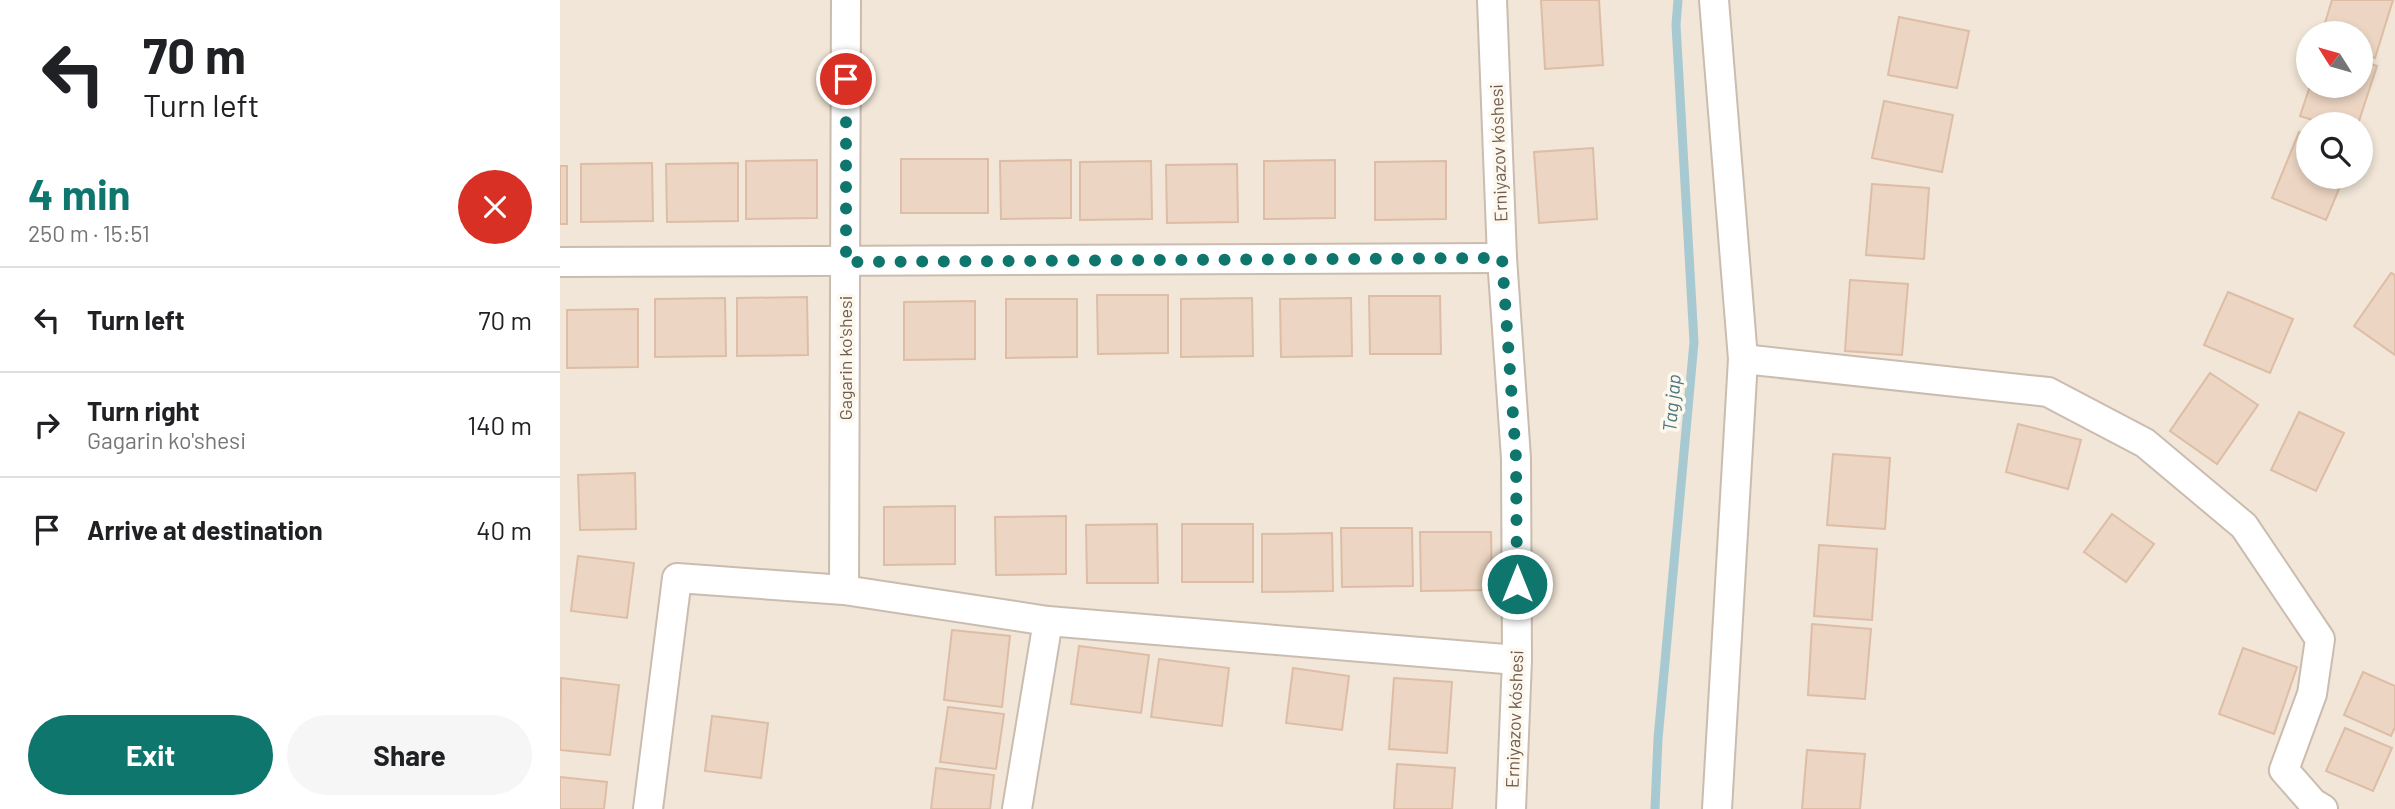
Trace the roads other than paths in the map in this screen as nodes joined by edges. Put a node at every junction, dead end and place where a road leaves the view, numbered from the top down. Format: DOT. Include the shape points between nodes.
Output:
graph roads {
  1 [pos="846,0"];
  2 [pos="1492,0"];
  3 [pos="1714,0"];
  4 [pos="1502,258"];
  5 [pos="560,262"];
  6 [pos="846,262"];
  7 [pos="1743,359"];
  8 [pos="844,590"];
  9 [pos="1048,621"];
  10 [pos="1517,660"];
  11 [pos="648,809"];
  12 [pos="1017,809"];
  13 [pos="1511,809"];
  14 [pos="1717,809"];
  15 [pos="2323,809"];
  1 -- 6 [label="street, Gagarin ko'shesi"];
  2 -- 4 [label="street, Erniyazov kóshesi"];
  3 -- 7 [label="street"];
  4 -- 6 [label="street"];
  4 -- 10 [label="street, Erniyazov kóshesi" via="1516,458"];
  5 -- 6 [label="street"];
  6 -- 8 [label="street, Gagarin ko'shesi"];
  7 -- 14 [label="street"];
  7 -- 15 [label="street" via="2048,393 2145,443 2244,526 2320,639 2312,694 2284,770"];
  8 -- 9 [label="street"];
  8 -- 11 [label="street" via="677,578"];
  9 -- 10 [label="street"];
  9 -- 12 [label="street"];
  10 -- 13 [label="street, Erniyazov kóshesi"];
}
